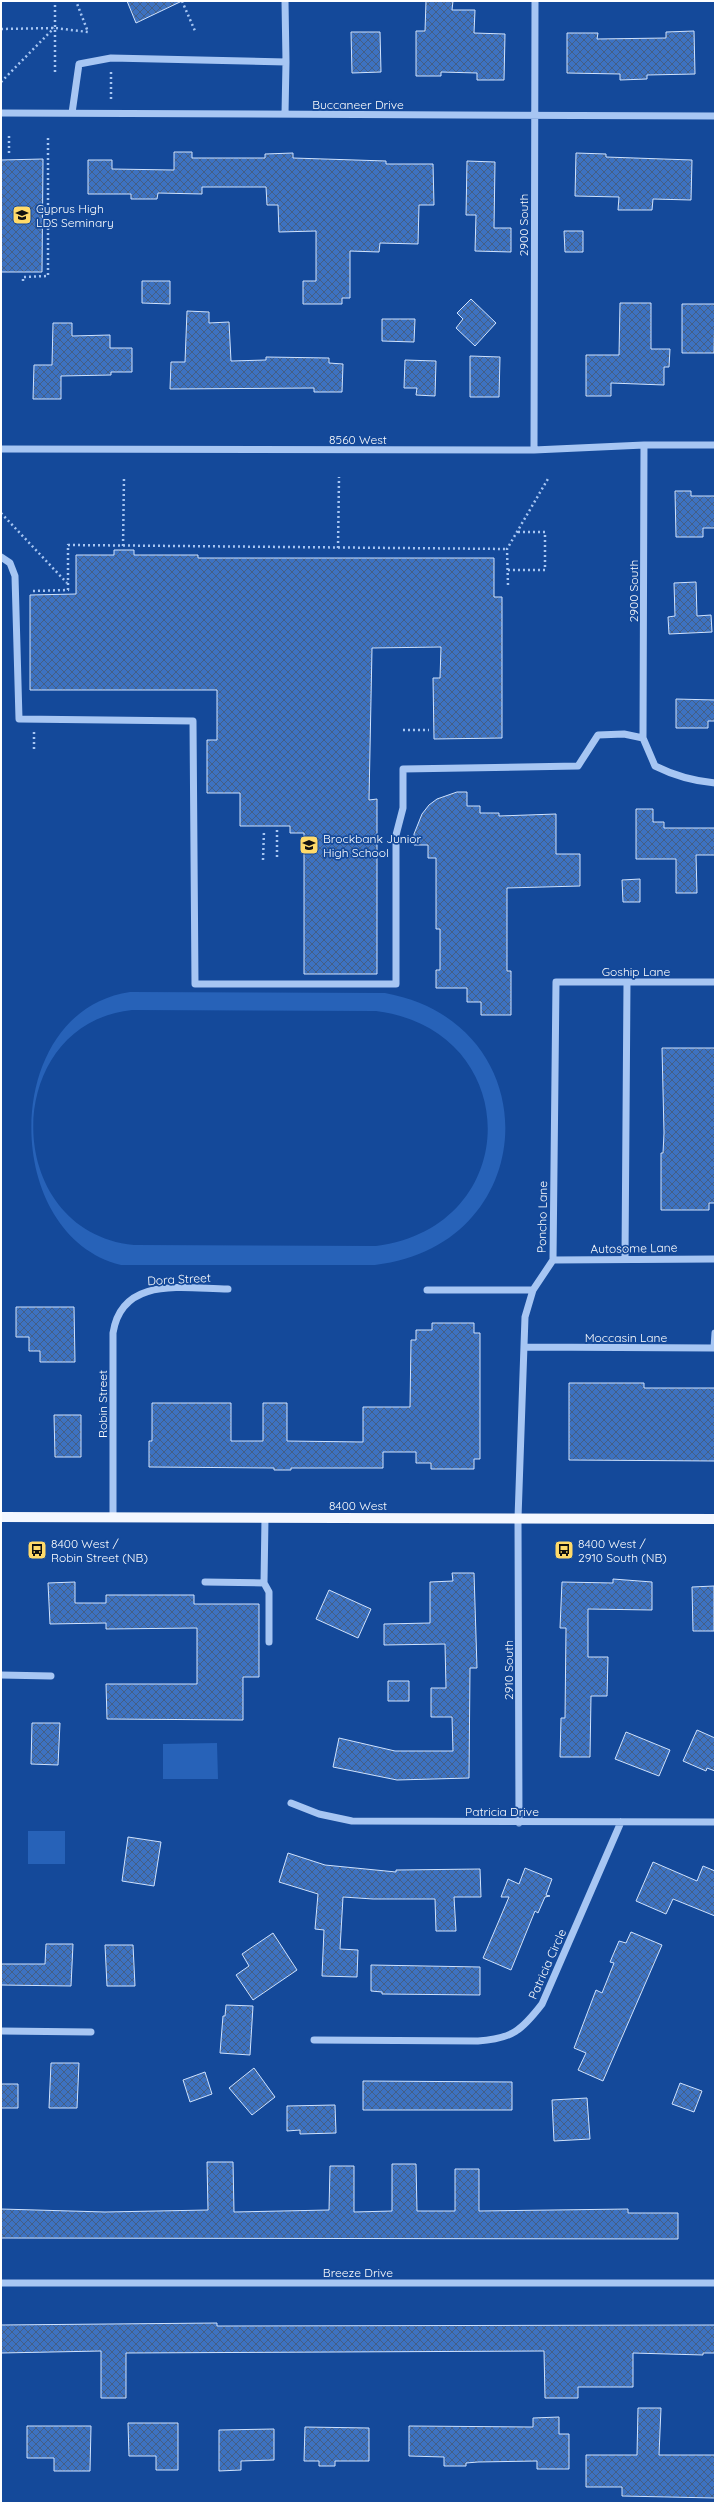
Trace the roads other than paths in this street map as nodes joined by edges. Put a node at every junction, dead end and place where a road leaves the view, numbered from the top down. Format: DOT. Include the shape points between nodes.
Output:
graph roads {
  1 [pos="285,1"];
  2 [pos="535,1"];
  3 [pos="286,62"];
  4 [pos="1,113"];
  5 [pos="72,113"];
  6 [pos="285,114"];
  7 [pos="535,116"];
  8 [pos="715,116"];
  9 [pos="644,445"];
  10 [pos="715,446"];
  11 [pos="1,449"];
  12 [pos="534,450"];
  13 [pos="1,557"];
  14 [pos="643,738"];
  15 [pos="715,783"];
  16 [pos="556,982"];
  17 [pos="627,982"];
  18 [pos="715,982"];
  19 [pos="625,1259"];
  20 [pos="715,1259"];
  21 [pos="553,1260"];
  22 [pos="228,1289"];
  23 [pos="427,1290"];
  24 [pos="533,1290"];
  25 [pos="132,1296"];
  26 [pos="715,1334"];
  27 [pos="524,1347"];
  28 [pos="1,1517"];
  29 [pos="113,1517"];
  30 [pos="265,1518"];
  31 [pos="518,1518"];
  32 [pos="715,1519"];
  33 [pos="205,1582"];
  34 [pos="264,1582"];
  35 [pos="269,1642"];
  36 [pos="1,1675"];
  37 [pos="51,1676"];
  38 [pos="291,1803"];
  39 [pos="621,1822"];
  40 [pos="715,1822"];
  41 [pos="519,1823"];
  42 [pos="1,2032"];
  43 [pos="91,2032"];
  44 [pos="314,2040"];
  45 [pos="1,2283"];
  46 [pos="715,2283"];
  1 -- 3 [label="street"];
  2 -- 7 [label="street, 2900 South"];
  3 -- 5 [label="street" via="111,58 79,64"];
  3 -- 6 [label="street"];
  4 -- 5 [label="street, Buccaneer Drive"];
  5 -- 6 [label="street, Buccaneer Drive"];
  6 -- 7 [label="street, Buccaneer Drive"];
  7 -- 8 [label="street, Buccaneer Drive"];
  7 -- 12 [label="street, 2900 South"];
  9 -- 10 [label="street, 8560 West"];
  9 -- 12 [label="street, 8560 West"];
  9 -- 14 [label="street, 2900 South"];
  11 -- 12 [label="street, 8560 West"];
  13 -- 14 [label="street" via="10,563 15,576 19,719 193,721 195,984 396,984 396,835 403,808 403,769 578,766 598,734 624,734"];
  14 -- 15 [label="street" via="655,766 674,775"];
  16 -- 17 [label="street, Goship Lane"];
  16 -- 21 [label="street, Poncho Lane"];
  17 -- 18 [label="street, Goship Lane"];
  17 -- 19 [label="street"];
  19 -- 20 [label="street, Autosome Lane"];
  19 -- 21 [label="street, Autosome Lane"];
  21 -- 24 [label="street, Poncho Lane"];
  22 -- 25 [label="street, Dora Street" via="162,1289"];
  23 -- 24 [label="street"];
  24 -- 27 [label="street, Poncho Lane" via="525,1317"];
  25 -- 29 [label="street, Robin Street" via="119,1312 113,1333"];
  26 -- 27 [label="street, Moccasin Lane" via="714,1348"];
  27 -- 31 [label="street, Poncho Lane"];
  28 -- 29 [label="main road, 8400 West"];
  29 -- 30 [label="main road, 8400 West"];
  30 -- 31 [label="main road, 8400 West"];
  30 -- 34 [label="street"];
  31 -- 32 [label="main road, 8400 West"];
  31 -- 41 [label="street, 2910 South"];
  33 -- 34 [label="street"];
  34 -- 35 [label="street" via="269,1592"];
  36 -- 37 [label="street"];
  38 -- 41 [label="street, Patricia Drive" via="320,1814 352,1821"];
  39 -- 40 [label="street, Patricia Drive"];
  39 -- 41 [label="street, Patricia Drive"];
  39 -- 44 [label="street, Patricia Circle" via="542,2004 527,2024 517,2032 496,2040 484,2041"];
  42 -- 43 [label="street"];
  45 -- 46 [label="street, Breeze Drive"];
}
